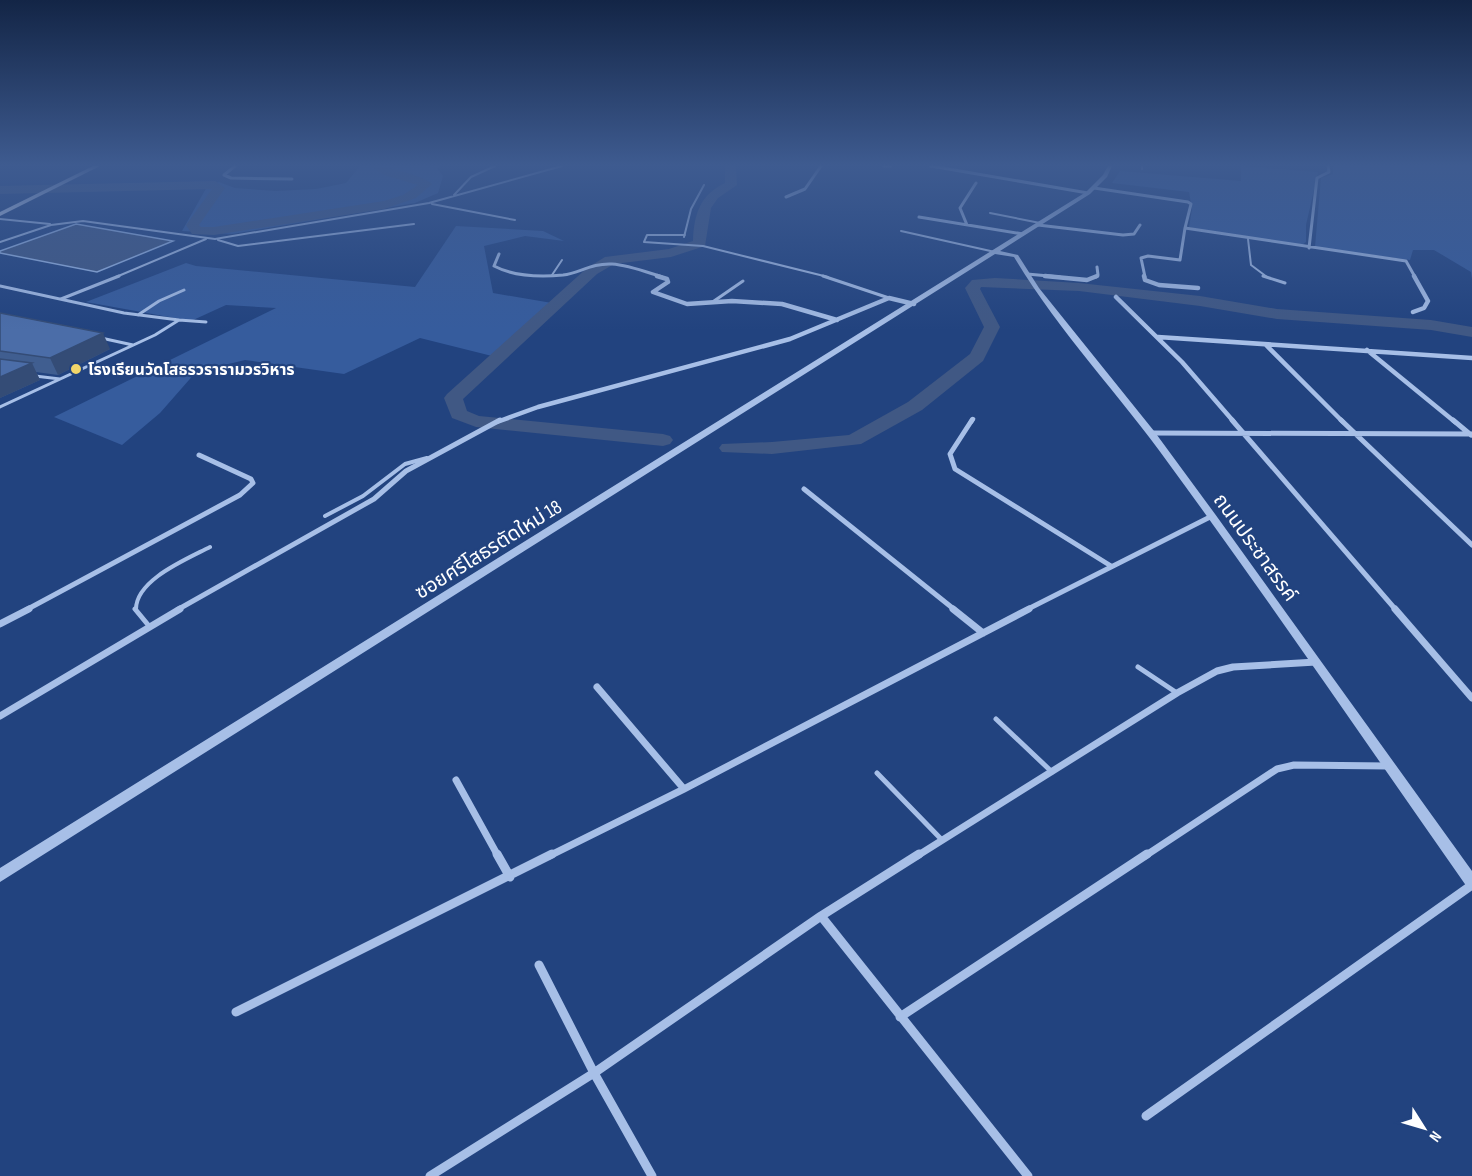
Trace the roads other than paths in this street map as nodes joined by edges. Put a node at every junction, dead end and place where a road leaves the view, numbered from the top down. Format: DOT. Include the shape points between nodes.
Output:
graph roads {
  1 [pos="29,221"];
  2 [pos="323,221"];
  3 [pos="688,221"];
  4 [pos="942,221"];
  5 [pos="965,221"];
  6 [pos="1025,221"];
  7 [pos="1044,221"];
  8 [pos="1186,221"];
  9 [pos="1312,221"];
  10 [pos="53,224"];
  11 [pos="414,224"];
  12 [pos="1039,224"];
  13 [pos="967,225"];
  14 [pos="1140,225"];
  15 [pos="1185,228"];
  16 [pos="901,231"];
  17 [pos="1023,234"];
  18 [pos="685,236"];
  19 [pos="206,239"];
  20 [pos="215,239"];
  21 [pos="1248,239"];
  22 [pos="0,242"];
  23 [pos="683,243"];
  24 [pos="1309,248"];
  25 [pos="995,252"];
  26 [pos="499,254"];
  27 [pos="562,260"];
  28 [pos="1097,267"];
  29 [pos="552,275"];
  30 [pos="1028,276"];
  31 [pos="743,281"];
  32 [pos="1285,283"];
  33 [pos="0,286"];
  34 [pos="1198,288"];
  35 [pos="184,290"];
  36 [pos="1116,297"];
  37 [pos="889,298"];
  38 [pos="61,299"];
  39 [pos="714,301"];
  40 [pos="914,304"];
  41 [pos="1413,312"];
  42 [pos="138,315"];
  43 [pos="179,320"];
  44 [pos="838,320"];
  45 [pos="206,322"];
  46 [pos="1158,337"];
  47 [pos="100,338"];
  48 [pos="1266,344"];
  49 [pos="133,345"];
  50 [pos="1367,350"];
  51 [pos="1472,358"];
  52 [pos="27,374"];
  53 [pos="61,380"];
  54 [pos="0,407"];
  55 [pos="973,419"];
  56 [pos="1151,433"];
  57 [pos="1243,434"];
  58 [pos="1355,434"];
  59 [pos="1471,435"];
  60 [pos="199,455"];
  61 [pos="435,456"];
  62 [pos="804,489"];
  63 [pos="325,516"];
  64 [pos="1212,516"];
  65 [pos="1472,545"];
  66 [pos="210,547"];
  67 [pos="1111,566"];
  68 [pos="0,624"];
  69 [pos="149,626"];
  70 [pos="983,633"];
  71 [pos="1316,662"];
  72 [pos="1138,667"];
  73 [pos="597,687"];
  74 [pos="1177,693"];
  75 [pos="1472,698"];
  76 [pos="0,716"];
  77 [pos="996,719"];
  78 [pos="1388,766"];
  79 [pos="1052,772"];
  80 [pos="877,773"];
  81 [pos="456,780"];
  82 [pos="684,789"];
  83 [pos="942,840"];
  84 [pos="0,876"];
  85 [pos="510,877"];
  86 [pos="1472,884"];
  87 [pos="821,916"];
  88 [pos="539,965"];
  89 [pos="236,1012"];
  90 [pos="900,1017"];
  91 [pos="594,1073"];
  92 [pos="1146,1116"];
  93 [pos="430,1176"];
  94 [pos="652,1176"];
  95 [pos="1028,1176"];
  1 -- 10 [label="lane"];
  2 -- 20 [label="lane"];
  3 -- 18 [label="lane"];
  4 -- 13 [label="street"];
  5 -- 13 [label="street"];
  6 -- 12 [label="lane"];
  7 -- 12 [label="street, ซอยศรีโสธรตัดใหม่ 18"];
  8 -- 15 [label="street"];
  9 -- 24 [label="street"];
  10 -- 19 [label="lane" via="83,221"];
  10 -- 22 [label="lane"];
  11 -- 20 [label="lane" via="238,246"];
  12 -- 14 [label="street" via="1123,235 1134,234"];
  12 -- 17 [label="street, ซอยศรีโสธรตัดใหม่ 18"];
  13 -- 17 [label="street"];
  15 -- 21 [label="street"];
  15 -- 34 [label="street" via="1180,260 1142,258 1145,280 1158,285"];
  16 -- 25 [label="lane"];
  17 -- 25 [label="street, ซอยศรีโสธรตัดใหม่ 18"];
  18 -- 23 [label="lane"];
  18 -- 23 [label="lane" via="647,235 644,242"];
  19 -- 20 [label="lane"];
  19 -- 38 [label="lane"];
  21 -- 24 [label="street"];
  21 -- 32 [label="lane" via="1248,262 1253,269 1263,277"];
  23 -- 37 [label="lane" via="816,273"];
  24 -- 41 [label="street" via="1406,261 1428,301 1424,308"];
  25 -- 30 [label="street, ถนนประชาสรรค์" via="1016,256"];
  25 -- 40 [label="street, ซอยศรีโสธรตัดใหม่ 18"];
  26 -- 29 [label="street" via="493,264 498,269"];
  27 -- 29 [label="lane"];
  28 -- 30 [label="street" via="1098,275 1087,280"];
  29 -- 39 [label="street" via="571,274 591,265 627,266 668,279 653,292 681,303"];
  30 -- 56 [label="street, ถนนประชาสรรค์"];
  31 -- 39 [label="lane"];
  33 -- 38 [label="lane"];
  35 -- 42 [label="lane"];
  36 -- 46 [label="street"];
  37 -- 40 [label="street"];
  37 -- 44 [label="street"];
  38 -- 42 [label="lane"];
  39 -- 44 [label="street" via="782,304"];
  40 -- 84 [label="street, ซอยศรีโสธรตัดใหม่ 18"];
  42 -- 43 [label="lane"];
  43 -- 45 [label="lane"];
  43 -- 49 [label="lane"];
  44 -- 61 [label="street" via="755,349 538,407 500,420"];
  46 -- 48 [label="street"];
  46 -- 57 [label="street"];
  47 -- 49 [label="lane"];
  48 -- 50 [label="street"];
  48 -- 58 [label="street"];
  49 -- 53 [label="lane"];
  50 -- 51 [label="street"];
  50 -- 59 [label="street"];
  52 -- 53 [label="lane"];
  53 -- 54 [label="lane"];
  55 -- 67 [label="street" via="950,454 955,469"];
  56 -- 57 [label="street"];
  56 -- 64 [label="street, ถนนประชาสรรค์"];
  57 -- 58 [label="street"];
  57 -- 75 [label="street"];
  58 -- 59 [label="street"];
  58 -- 65 [label="street"];
  60 -- 68 [label="street" via="253,483 240,495"];
  61 -- 63 [label="lane" via="405,464 363,496"];
  61 -- 69 [label="street" via="406,471 374,499"];
  62 -- 70 [label="street"];
  64 -- 67 [label="street"];
  64 -- 71 [label="street, ถนนประชาสรรค์"];
  66 -- 69 [label="lane" via="150,581 140,591 135,609"];
  67 -- 70 [label="street"];
  69 -- 76 [label="street"];
  70 -- 82 [label="street"];
  71 -- 74 [label="street" via="1233,667 1217,671"];
  71 -- 78 [label="street, ถนนประชาสรรค์"];
  72 -- 74 [label="lane"];
  73 -- 82 [label="street"];
  74 -- 79 [label="street"];
  77 -- 79 [label="lane"];
  78 -- 86 [label="street, ถนนประชาสรรค์"];
  78 -- 90 [label="street" via="1276,768"];
  79 -- 83 [label="street"];
  80 -- 83 [label="lane"];
  81 -- 85 [label="street"];
  82 -- 85 [label="street"];
  83 -- 87 [label="street"];
  85 -- 89 [label="street"];
  86 -- 92 [label="street"];
  87 -- 90 [label="street"];
  87 -- 91 [label="street"];
  88 -- 91 [label="street"];
  90 -- 95 [label="street"];
  91 -- 93 [label="street"];
  91 -- 94 [label="street"];
}
